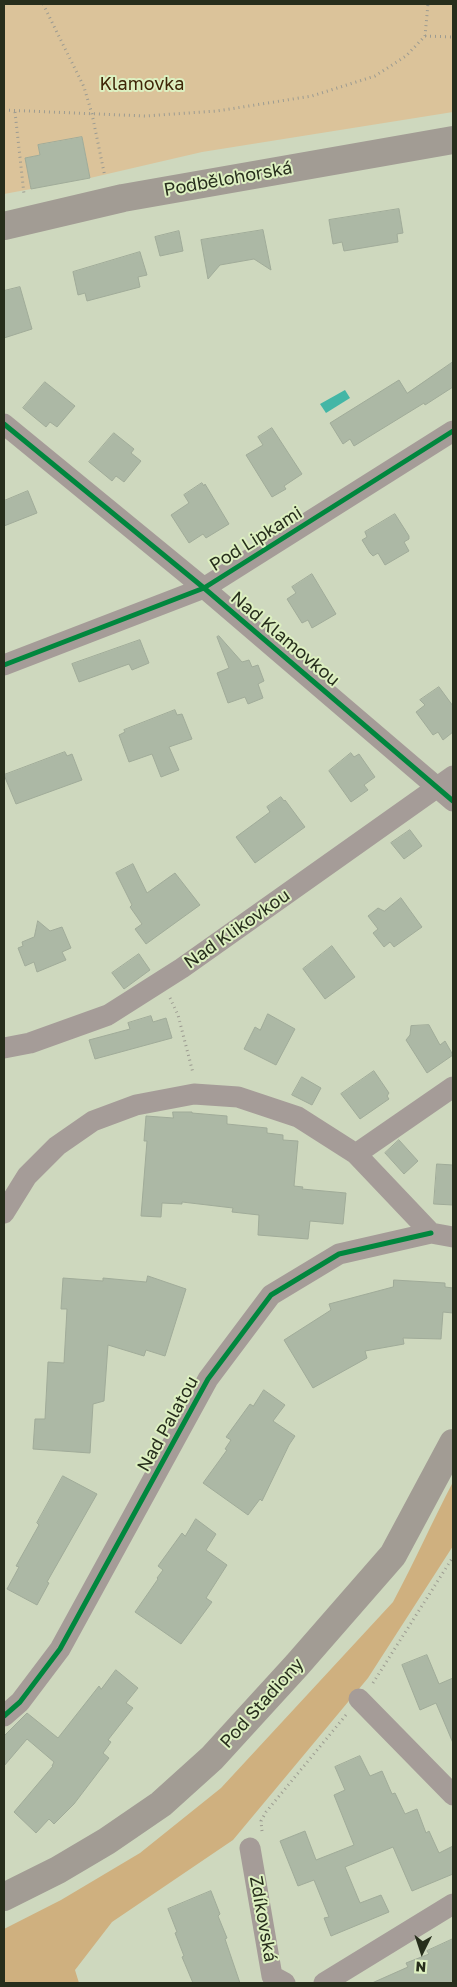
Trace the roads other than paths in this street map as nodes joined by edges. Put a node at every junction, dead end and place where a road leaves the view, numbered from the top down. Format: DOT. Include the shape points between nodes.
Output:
graph roads {
  1 [pos="453,140"];
  2 [pos="4,226"];
  3 [pos="4,424"];
  4 [pos="453,432"];
  5 [pos="204,588"];
  6 [pos="4,665"];
  7 [pos="448,788"];
  8 [pos="4,1048"];
  9 [pos="453,1086"];
  10 [pos="356,1154"];
  11 [pos="4,1213"];
  12 [pos="431,1233"];
  13 [pos="453,1237"];
  14 [pos="453,1442"];
  15 [pos="359,1699"];
  16 [pos="4,1716"];
  17 [pos="453,1795"];
  18 [pos="250,1848"];
  19 [pos="4,1897"];
  20 [pos="453,1904"];
  21 [pos="285,1983"];
  22 [pos="324,1983"];
  1 -- 2 [label="main road, Podbělohorská" via="123,198"];
  3 -- 5 [label="street, Nad Klamovkou"];
  4 -- 5 [label="street, Pod Lipkami"];
  5 -- 6 [label="street, Pod Lipkami"];
  5 -- 7 [label="street, Nad Klamovkou"];
  7 -- 8 [label="street, Nad Klikovkou" via="108,1015 30,1044"];
  9 -- 10 [label="street"];
  10 -- 11 [label="street" via="298,1117 238,1096 194,1094 136,1105 93,1121 57,1146 27,1176"];
  10 -- 12 [label="street"];
  12 -- 13 [label="street"];
  12 -- 16 [label="street, Nad Palatou" via="339,1254 270,1295 208,1379 60,1650 20,1702"];
  14 -- 19 [label="main road, Pod Stadiony" via="393,1555 212,1758 160,1804 107,1842"];
  15 -- 17 [label="street"];
  18 -- 21 [label="street, Zdíkovská" via="272,1976"];
  20 -- 22 [label="street"];
}
